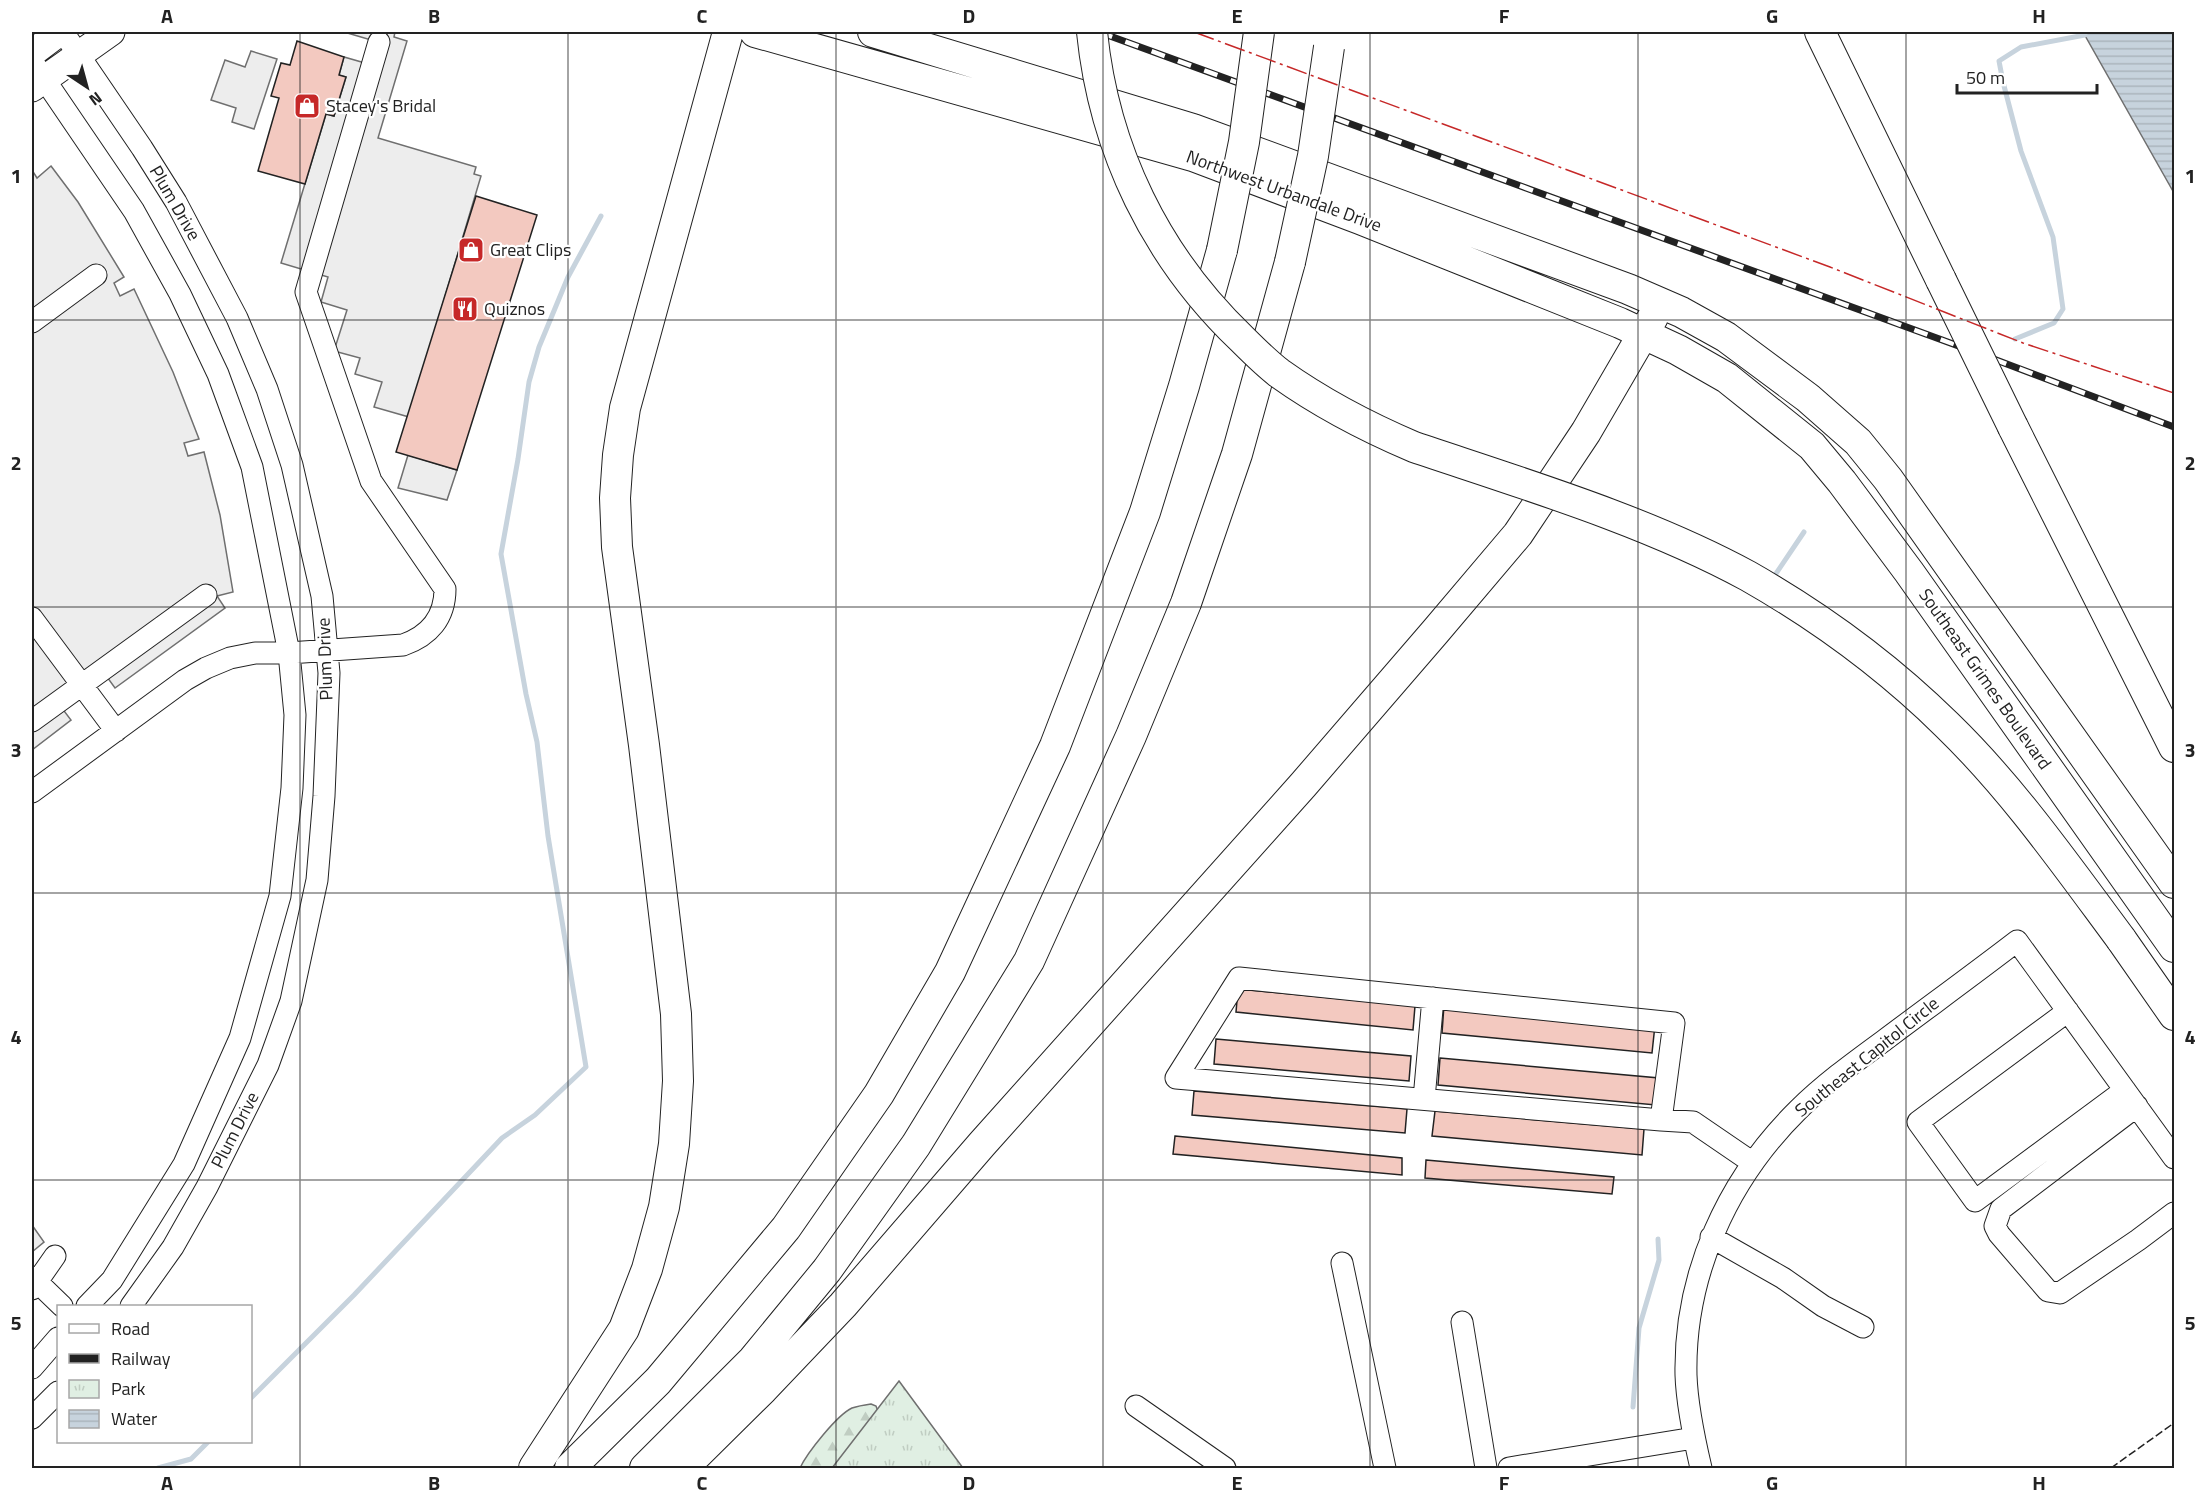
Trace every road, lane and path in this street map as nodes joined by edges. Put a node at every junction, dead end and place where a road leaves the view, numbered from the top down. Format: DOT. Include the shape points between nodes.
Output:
graph roads {
  1 [pos="62,32"];
  2 [pos="111,32"];
  3 [pos="729,32"];
  4 [pos="755,32"];
  5 [pos="873,32"];
  6 [pos="1092,32"];
  7 [pos="1259,32"];
  8 [pos="1820,32"];
  9 [pos="1330,39"];
  10 [pos="379,42"];
  11 [pos="32,52"];
  12 [pos="77,55"];
  13 [pos="35,76"];
  14 [pos="96,275"];
  15 [pos="1662,303"];
  16 [pos="32,322"];
  17 [pos="1644,334"];
  18 [pos="1808,398"];
  19 [pos="1783,422"];
  20 [pos="206,595"];
  21 [pos="32,618"];
  22 [pos="328,650"];
  23 [pos="289,653"];
  24 [pos="82,685"];
  25 [pos="32,722"];
  26 [pos="116,731"];
  27 [pos="2175,747"];
  28 [pos="32,792"];
  29 [pos="2175,883"];
  30 [pos="2175,947"];
  31 [pos="1433,998"];
  32 [pos="2068,1011"];
  33 [pos="2175,1015"];
  34 [pos="2131,1098"];
  35 [pos="1424,1099"];
  36 [pos="1661,1119"];
  37 [pos="2175,1158"];
  38 [pos="1753,1163"];
  39 [pos="2175,1213"];
  40 [pos="1711,1237"];
  41 [pos="55,1256"];
  42 [pos="1342,1263"];
  43 [pos="33,1283"];
  44 [pos="61,1305"];
  45 [pos="88,1305"];
  46 [pos="132,1305"];
  47 [pos="1461,1322"];
  48 [pos="1863,1327"];
  49 [pos="57,1339"];
  50 [pos="32,1368"];
  51 [pos="57,1393"];
  52 [pos="1136,1406"];
  53 [pos="32,1419"];
  54 [pos="1694,1438"];
  55 [pos="534,1468"];
  56 [pos="570,1468"];
  57 [pos="645,1468"];
  58 [pos="683,1468"];
  59 [pos="1225,1468"];
  60 [pos="1385,1468"];
  61 [pos="1486,1468"];
  62 [pos="1509,1468"];
  63 [pos="1701,1468"];
  1 -- 11 [label="main road"];
  1 -- 12 [label="street, Plum Drive"];
  2 -- 12 [label="main road"];
  3 -- 55 [label="highway" via="626,408 615,498 617,547 676,1014 678,1081 674,1144 664,1207 647,1269 624,1329"];
  4 -- 17 [label="highway, Northwest Urbandale Drive" via="1193,156"];
  5 -- 15 [label="highway, Northwest Urbandale Drive" via="1193,129"];
  6 -- 33 [label="highway, bridge" via="1096,69 1111,130 1125,170 1150,220 1222,320 1278,372 1384,435 1676,542 1747,576 1865,653 1955,732 2010,793"];
  7 -- 56 [label="highway, bridge" via="1244,142 1222,250 1145,512 1055,746 950,972 879,1094 786,1228 658,1381"];
  8 -- 27 [label="highway, bridge"];
  9 -- 57 [label="highway, bridge" via="1313,156 1290,262 1237,454 1186,603 1131,736 1029,961 916,1145 827,1270 753,1360"];
  10 -- 22 [label="street" via="306,292 371,481 440,579 445,600 437,620 418,640 402,645"];
  12 -- 13 [label="main road"];
  12 -- 22 [label="street, Plum Drive" via="176,202 237,318 292,465 322,596"];
  13 -- 23 [label="street, Plum Drive" via="134,212 180,294 218,374 252,467"];
  14 -- 16 [label="street"];
  15 -- 17 [label="highway"];
  15 -- 18 [label="highway, Northwest Urbandale Drive" via="1726,337"];
  17 -- 19 [label="highway, Northwest Urbandale Drive" via="1727,378"];
  17 -- 58 [label="highway" via="1586,432 1518,534 1435,632 843,1305"];
  18 -- 29 [label="highway, Southeast Grimes Boulevard" via="1857,442 1888,479"];
  19 -- 30 [label="highway, Southeast Grimes Boulevard" via="1812,446 1878,528"];
  20 -- 24 [label="street"];
  21 -- 24 [label="street"];
  22 -- 23 [label="street"];
  22 -- 46 [label="street, Plum Drive" via="317,880 291,1001 268,1065 207,1187 173,1247"];
  23 -- 26 [label="street" via="255,653 206,668"];
  23 -- 45 [label="street, Plum Drive" via="294,747 280,896 240,1038 184,1164 112,1280"];
  24 -- 25 [label="street"];
  24 -- 26 [label="street"];
  26 -- 28 [label="street"];
  31 -- 35 [label="street"];
  31 -- 35 [label="street" via="1239,978 1176,1078"];
  31 -- 36 [label="street" via="1674,1023"];
  32 -- 34 [label="street"];
  32 -- 34 [label="street" via="1918,1122 1962,1184 1975,1201"];
  32 -- 38 [label="street, Southeast Capitol Circle" via="2017,941 1847,1068 1798,1110"];
  34 -- 37 [label="street"];
  34 -- 39 [label="street" via="2001,1209 1995,1226 2048,1292 2060,1293"];
  35 -- 36 [label="street"];
  36 -- 38 [label="street" via="1693,1122"];
  38 -- 40 [label="street, Southeast Capitol Circle" via="1726,1204"];
  40 -- 48 [label="street"];
  40 -- 54 [label="street, Southeast Capitol Circle" via="1691,1304 1687,1340 1686,1375"];
  41 -- 43 [label="street"];
  42 -- 60 [label="street"];
  43 -- 44 [label="street"];
  47 -- 61 [label="street"];
  49 -- 50 [label="street"];
  51 -- 53 [label="street"];
  52 -- 59 [label="street"];
  54 -- 62 [label="street"];
  54 -- 63 [label="street, Southeast Capitol Circle"];
}
